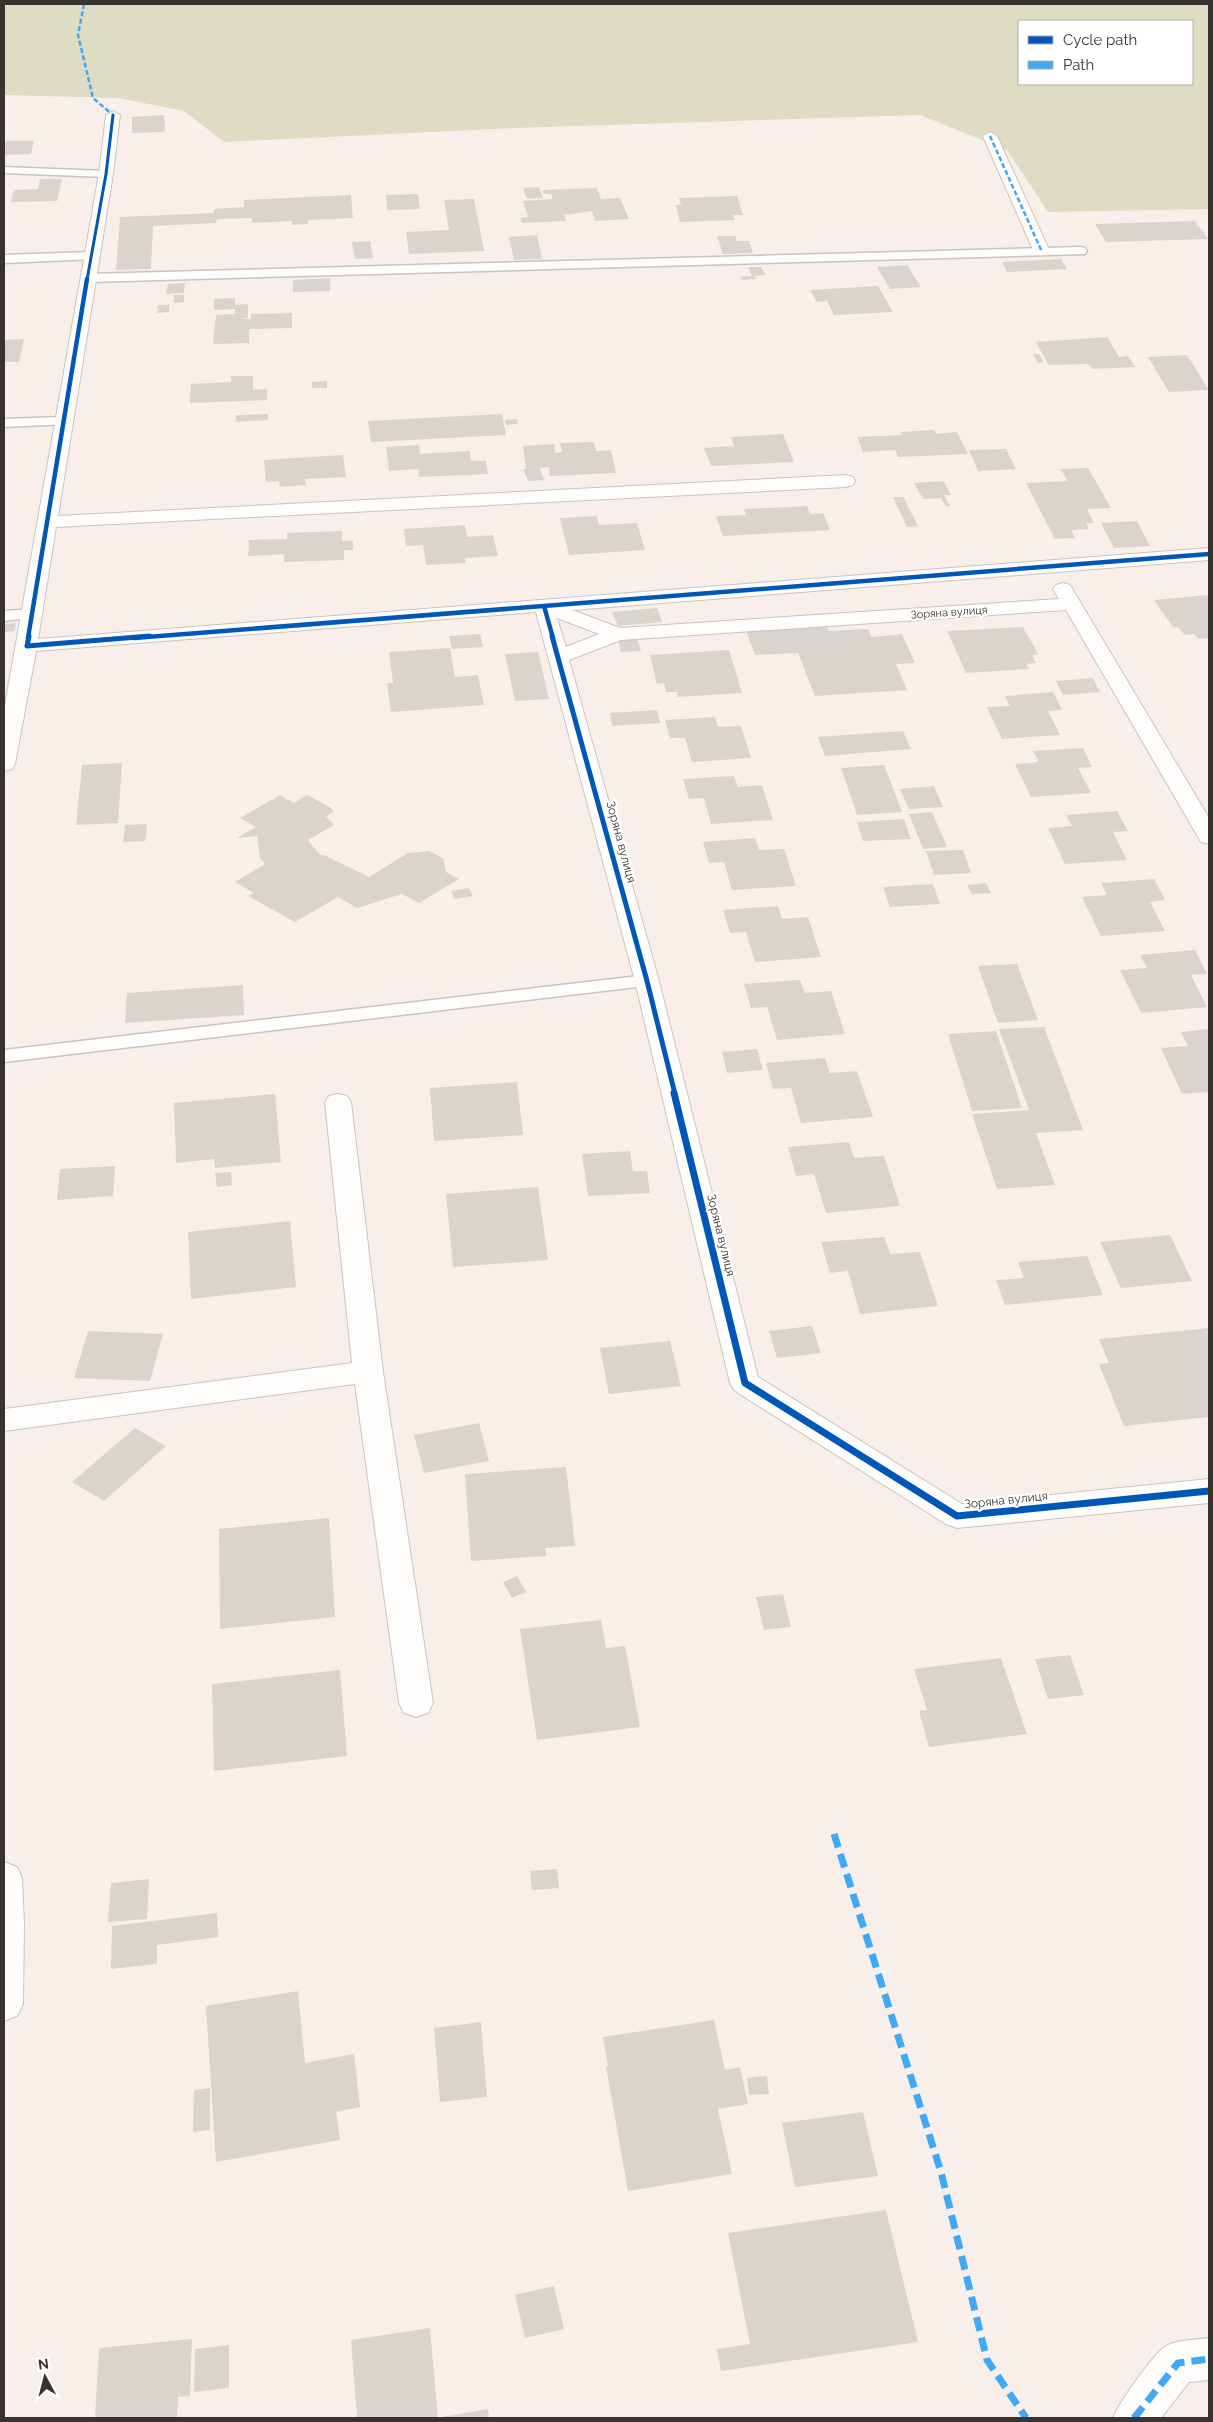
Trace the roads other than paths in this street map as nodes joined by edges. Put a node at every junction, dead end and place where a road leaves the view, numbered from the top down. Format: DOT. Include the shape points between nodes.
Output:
graph roads {
  1 [pos="113,115"];
  2 [pos="990,136"];
  3 [pos="4,170"];
  4 [pos="106,174"];
  5 [pos="1081,251"];
  6 [pos="1042,252"];
  7 [pos="91,256"];
  8 [pos="4,259"];
  9 [pos="89,278"];
  10 [pos="63,421"];
  11 [pos="4,423"];
  12 [pos="846,481"];
  13 [pos="47,522"];
  14 [pos="1209,554"];
  15 [pos="1051,566"];
  16 [pos="1071,604"];
  17 [pos="544,606"];
  18 [pos="32,614"];
  19 [pos="4,616"];
  20 [pos="618,634"];
  21 [pos="27,646"];
  22 [pos="558,657"];
  23 [pos="4,756"];
  24 [pos="1209,837"];
  25 [pos="647,981"];
  26 [pos="4,1056"];
  27 [pos="338,1102"];
  28 [pos="368,1372"];
  29 [pos="4,1420"];
  30 [pos="1209,1491"];
  31 [pos="416,1703"];
  32 [pos="4,1878"];
  33 [pos="4,2004"];
  34 [pos="1209,2359"];
  35 [pos="1134,2418"];
  1 -- 4 [label="street"];
  2 -- 6 [label="street"];
  3 -- 4 [label="lane"];
  4 -- 7 [label="street"];
  5 -- 6 [label="lane"];
  6 -- 9 [label="lane"];
  7 -- 8 [label="lane"];
  7 -- 9 [label="street"];
  9 -- 10 [label="street"];
  10 -- 11 [label="lane"];
  10 -- 13 [label="street"];
  12 -- 13 [label="street"];
  13 -- 18 [label="street"];
  14 -- 15 [label="street"];
  15 -- 16 [label="street"];
  15 -- 17 [label="street"];
  16 -- 20 [label="street, Зоряна вулиця"];
  16 -- 24 [label="street"];
  17 -- 20 [label="street"];
  17 -- 21 [label="street"];
  17 -- 22 [label="street, Зоряна вулиця"];
  18 -- 19 [label="lane"];
  18 -- 21 [label="street"];
  20 -- 22 [label="street"];
  21 -- 23 [label="street"];
  22 -- 25 [label="street, Зоряна вулиця"];
  25 -- 26 [label="lane"];
  25 -- 30 [label="street, Зоряна вулиця" via="745,1382 957,1516"];
  27 -- 28 [label="street"];
  28 -- 29 [label="street"];
  28 -- 31 [label="street"];
  32 -- 33 [label="street"];
  34 -- 35 [label="street" via="1178,2363"];
}
